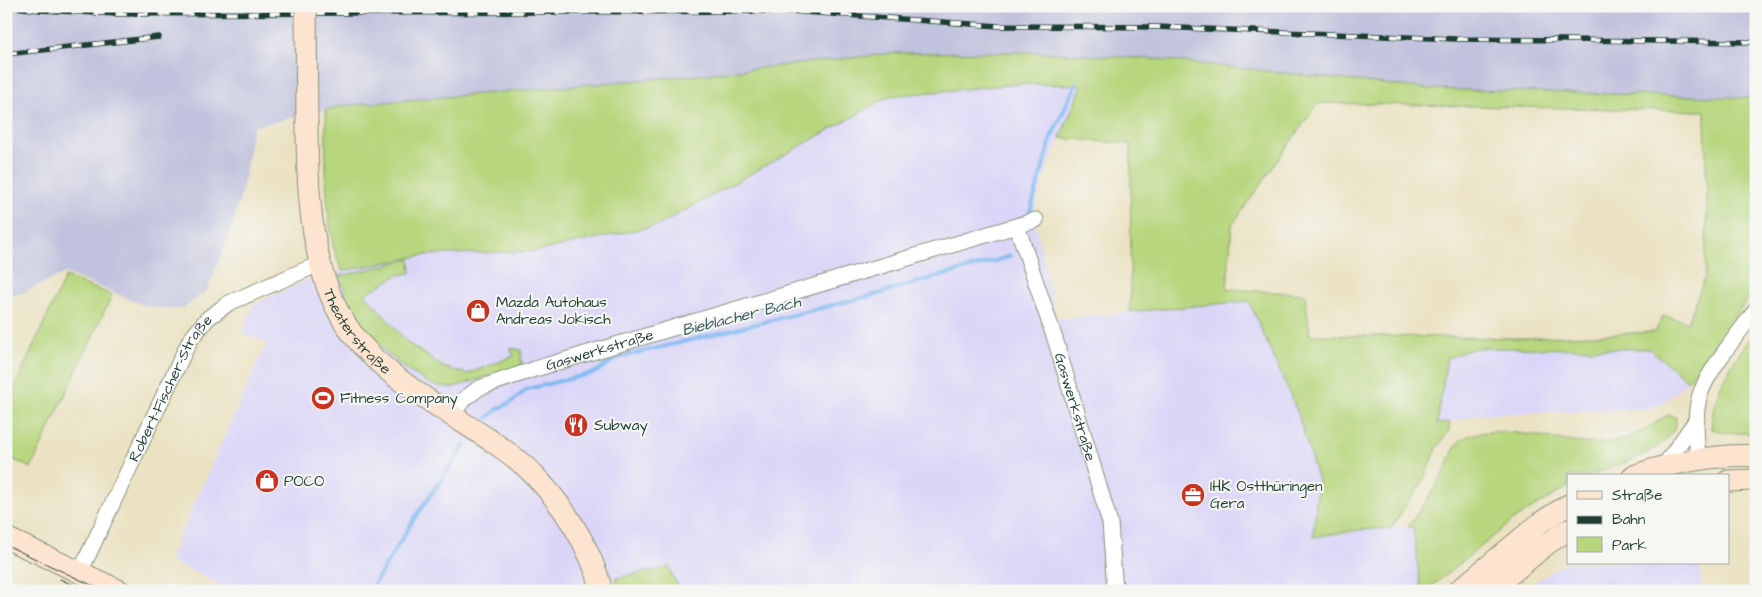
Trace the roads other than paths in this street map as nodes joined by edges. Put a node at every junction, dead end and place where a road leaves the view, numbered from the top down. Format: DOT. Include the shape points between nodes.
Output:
graph roads {
  1 [pos="306,6"];
  2 [pos="1036,220"];
  3 [pos="1017,226"];
  4 [pos="321,264"];
  5 [pos="1756,310"];
  6 [pos="452,415"];
  7 [pos="1697,420"];
  8 [pos="1756,456"];
  9 [pos="1662,467"];
  10 [pos="1699,468"];
  11 [pos="1639,474"];
  12 [pos="1730,480"];
  13 [pos="1756,480"];
  14 [pos="1567,507"];
  15 [pos="1567,531"];
  16 [pos="6,538"];
  17 [pos="80,572"];
  18 [pos="120,591"];
  19 [pos="602,591"];
  20 [pos="1115,591"];
  21 [pos="1458,591"];
  22 [pos="1490,591"];
  1 -- 4 [label="main road, Theaterstraße, bridge" via="309,195"];
  2 -- 3 [label="street, Gaswerkstraße"];
  3 -- 6 [label="street, Gaswerkstraße" via="514,376 479,388 463,400"];
  3 -- 20 [label="street, Gaswerkstraße" via="1109,518"];
  4 -- 6 [label="main road, Theaterstraße" via="332,298 357,340 412,390"];
  4 -- 17 [label="street, Robert-Fischer-Straße" via="229,303 208,318 190,340"];
  5 -- 7 [label="street" via="1710,373 1699,398"];
  6 -- 19 [label="main road, Theaterstraße" via="506,452 543,485 581,539"];
  7 -- 9 [label="street"];
  7 -- 10 [label="street"];
  8 -- 10 [label="main road" via="1725,457"];
  9 -- 10 [label="main road"];
  9 -- 11 [label="main road"];
  12 -- 13 [label="main road"];
  14 -- 21 [label="main road" via="1540,523"];
  15 -- 22 [label="main road"];
  16 -- 17 [label="main road"];
  17 -- 18 [label="main road"];
}
